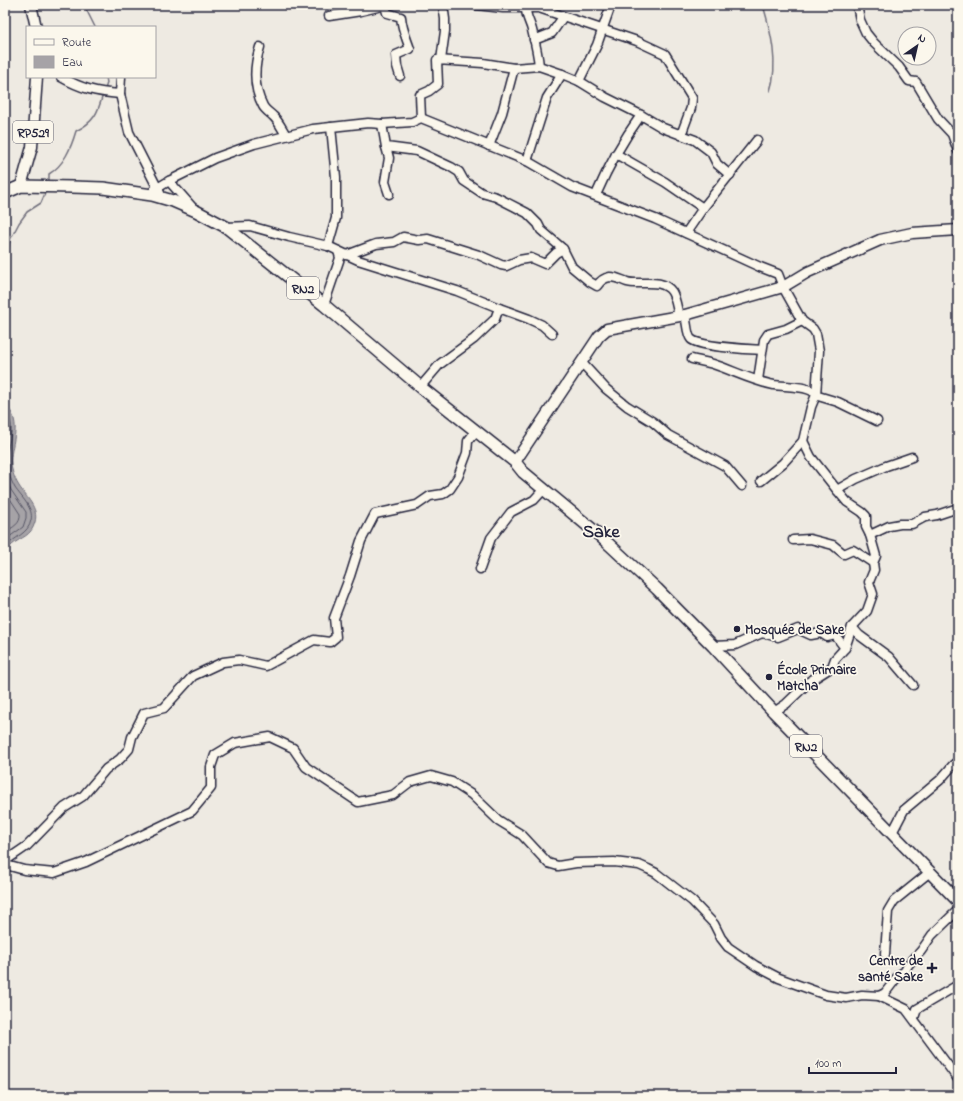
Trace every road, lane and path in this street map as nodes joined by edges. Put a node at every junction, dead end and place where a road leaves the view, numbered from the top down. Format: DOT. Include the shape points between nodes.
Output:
graph roads {
  1 [pos="31,5"];
  2 [pos="386,5"];
  3 [pos="443,5"];
  4 [pos="450,5"];
  5 [pos="476,5"];
  6 [pos="611,5"];
  7 [pos="857,5"];
  8 [pos="522,7"];
  9 [pos="329,16"];
  10 [pos="563,17"];
  11 [pos="36,26"];
  12 [pos="602,30"];
  13 [pos="534,40"];
  14 [pos="260,47"];
  15 [pos="441,60"];
  16 [pos="539,66"];
  17 [pos="514,68"];
  18 [pos="562,74"];
  19 [pos="400,76"];
  20 [pos="36,78"];
  21 [pos="63,78"];
  22 [pos="121,78"];
  23 [pos="579,81"];
  24 [pos="116,93"];
  25 [pos="641,115"];
  26 [pos="421,118"];
  27 [pos="382,124"];
  28 [pos="331,128"];
  29 [pos="286,135"];
  30 [pos="681,135"];
  31 [pos="756,140"];
  32 [pos="489,146"];
  33 [pos="386,147"];
  34 [pos="958,150"];
  35 [pos="616,154"];
  36 [pos="527,161"];
  37 [pos="730,175"];
  38 [pos="170,180"];
  39 [pos="21,186"];
  40 [pos="5,193"];
  41 [pos="157,194"];
  42 [pos="389,194"];
  43 [pos="596,195"];
  44 [pos="703,208"];
  45 [pos="196,211"];
  46 [pos="226,227"];
  47 [pos="958,230"];
  48 [pos="686,233"];
  49 [pos="328,246"];
  50 [pos="563,249"];
  51 [pos="338,251"];
  52 [pos="347,255"];
  53 [pos="783,287"];
  54 [pos="324,305"];
  55 [pos="499,308"];
  56 [pos="682,316"];
  57 [pos="802,321"];
  58 [pos="552,334"];
  59 [pos="762,350"];
  60 [pos="692,359"];
  61 [pos="582,363"];
  62 [pos="758,380"];
  63 [pos="423,388"];
  64 [pos="816,393"];
  65 [pos="877,421"];
  66 [pos="474,430"];
  67 [pos="803,441"];
  68 [pos="912,457"];
  69 [pos="515,462"];
  70 [pos="761,481"];
  71 [pos="742,486"];
  72 [pos="544,489"];
  73 [pos="837,490"];
  74 [pos="958,508"];
  75 [pos="870,535"];
  76 [pos="793,540"];
  77 [pos="874,563"];
  78 [pos="480,569"];
  79 [pos="852,627"];
  80 [pos="713,646"];
  81 [pos="845,648"];
  82 [pos="913,685"];
  83 [pos="774,712"];
  84 [pos="958,761"];
  85 [pos="892,833"];
  86 [pos="6,863"];
  87 [pos="930,872"];
  88 [pos="958,901"];
  89 [pos="958,910"];
  90 [pos="885,954"];
  91 [pos="958,985"];
  92 [pos="879,996"];
  93 [pos="914,1018"];
  94 [pos="958,1079"];
  1 -- 11 [label="main road"];
  2 -- 9 [label="street"];
  2 -- 19 [label="street" via="387,13 401,17 402,29 410,49 396,55 396,66"];
  3 -- 4 [label="street"];
  3 -- 15 [label="street" via="445,31"];
  5 -- 8 [label="street"];
  6 -- 12 [label="street"];
  7 -- 34 [label="street" via="866,33 909,81 916,82 920,87 938,119 952,134"];
  8 -- 10 [label="street" via="539,8"];
  8 -- 13 [label="street"];
  10 -- 12 [label="street"];
  10 -- 13 [label="street" via="552,33"];
  12 -- 23 [label="street"];
  12 -- 30 [label="street" via="637,41 665,54 692,98"];
  13 -- 16 [label="street"];
  14 -- 29 [label="street" via="255,82 258,95 263,107 274,117"];
  15 -- 17 [label="street"];
  15 -- 26 [label="street" via="437,60 438,84 429,92 420,95"];
  16 -- 17 [label="street"];
  16 -- 18 [label="street"];
  17 -- 32 [label="street" via="502,113"];
  18 -- 23 [label="street"];
  18 -- 36 [label="street" via="547,98"];
  20 -- 39 [label="main road, RP529" via="32,147"];
  21 -- 24 [label="street" via="95,92"];
  22 -- 24 [label="street"];
  23 -- 25 [label="street"];
  24 -- 41 [label="street" via="129,132"];
  25 -- 30 [label="street"];
  25 -- 35 [label="street"];
  26 -- 27 [label="street" via="412,122"];
  26 -- 32 [label="street"];
  27 -- 28 [label="street" via="368,123"];
  27 -- 33 [label="street"];
  28 -- 29 [label="street"];
  28 -- 49 [label="street" via="336,177 336,218"];
  29 -- 38 [label="street" via="215,158"];
  30 -- 37 [label="street" via="695,140 711,152 717,164"];
  31 -- 37 [label="street"];
  32 -- 36 [label="street"];
  33 -- 42 [label="street" via="389,158 385,182"];
  33 -- 50 [label="street" via="417,151 450,166 459,172 464,181 526,213"];
  35 -- 43 [label="street"];
  35 -- 44 [label="street" via="665,182"];
  36 -- 43 [label="street" via="572,187"];
  37 -- 44 [label="street"];
  38 -- 41 [label="street"];
  38 -- 45 [label="street"];
  39 -- 40 [label="highway, RN2"];
  39 -- 41 [label="highway, RN2" via="103,188"];
  41 -- 45 [label="highway, RN2"];
  43 -- 48 [label="street"];
  44 -- 48 [label="street"];
  45 -- 46 [label="highway, RN2"];
  46 -- 49 [label="street" via="250,226"];
  46 -- 54 [label="highway, RN2"];
  47 -- 53 [label="main road" via="912,233 880,240 808,272"];
  48 -- 53 [label="street" via="778,274"];
  49 -- 51 [label="street"];
  50 -- 52 [label="street" via="545,264 530,258 506,266 428,239 403,237 394,242 376,244"];
  50 -- 56 [label="street" via="572,267 597,286 610,277 663,286 672,292"];
  51 -- 52 [label="street"];
  51 -- 54 [label="street" via="340,258"];
  52 -- 55 [label="street" via="458,291"];
  53 -- 56 [label="main road"];
  53 -- 57 [label="street"];
  54 -- 63 [label="highway, RN2"];
  55 -- 58 [label="street" via="542,325"];
  55 -- 63 [label="street" via="495,319 474,339 440,364 422,385"];
  56 -- 59 [label="street" via="690,338 695,342"];
  56 -- 61 [label="main road" via="607,329 599,336"];
  57 -- 59 [label="street" via="768,334"];
  57 -- 64 [label="street" via="813,329 818,342"];
  59 -- 62 [label="street"];
  60 -- 62 [label="street"];
  61 -- 69 [label="main road"];
  61 -- 71 [label="street" via="606,389 628,406 668,435 725,466"];
  62 -- 64 [label="street" via="773,385 796,386"];
  63 -- 66 [label="highway, RN2"];
  64 -- 65 [label="street"];
  64 -- 67 [label="street"];
  66 -- 69 [label="highway, RN2"];
  66 -- 86 [label="street" via="468,441 467,453 458,477 450,489 417,504 375,514 361,541 334,618 334,640 314,640 266,666 239,660 223,662 193,676 164,708 144,714 129,749 120,759 106,769 83,796 64,808 27,846"];
  67 -- 70 [label="street" via="783,463"];
  67 -- 73 [label="street" via="811,457"];
  68 -- 73 [label="street" via="856,479"];
  69 -- 72 [label="highway, RN2"];
  72 -- 78 [label="street" via="534,500 511,512 490,538"];
  72 -- 80 [label="highway, RN2" via="599,534"];
  73 -- 75 [label="street" via="847,502 866,516 866,527"];
  74 -- 75 [label="street" via="925,517 912,524 888,526"];
  75 -- 77 [label="street" via="876,556"];
  76 -- 77 [label="street" via="810,539 833,545 844,554 854,550"];
  77 -- 79 [label="street" via="869,582 873,594 871,602"];
  79 -- 81 [label="street"];
  79 -- 82 [label="street" via="889,657"];
  80 -- 81 [label="street" via="736,645 762,634 778,637 798,629 811,635 836,635"];
  80 -- 83 [label="highway, RN2"];
  81 -- 83 [label="street" via="835,659 832,667 810,681"];
  83 -- 85 [label="highway, RN2"];
  84 -- 85 [label="street" via="904,810"];
  85 -- 87 [label="highway, RN2"];
  86 -- 92 [label="street" via="24,870 54,873 86,862 192,811 211,788 211,766 216,755 236,743 270,737 293,748 306,767 358,802 393,795 410,782 430,776 452,782 472,795 498,820 522,835 548,863 558,866 614,862 639,865 656,873 692,901 714,924 728,947 756,966 778,978 826,995 846,998 862,995"];
  87 -- 88 [label="highway, RN2"];
  87 -- 90 [label="street" via="894,902 888,911"];
  89 -- 92 [label="street" via="932,935 885,993"];
  91 -- 93 [label="street" via="917,1009"];
  92 -- 93 [label="street" via="906,1009"];
  93 -- 94 [label="street"];
}
